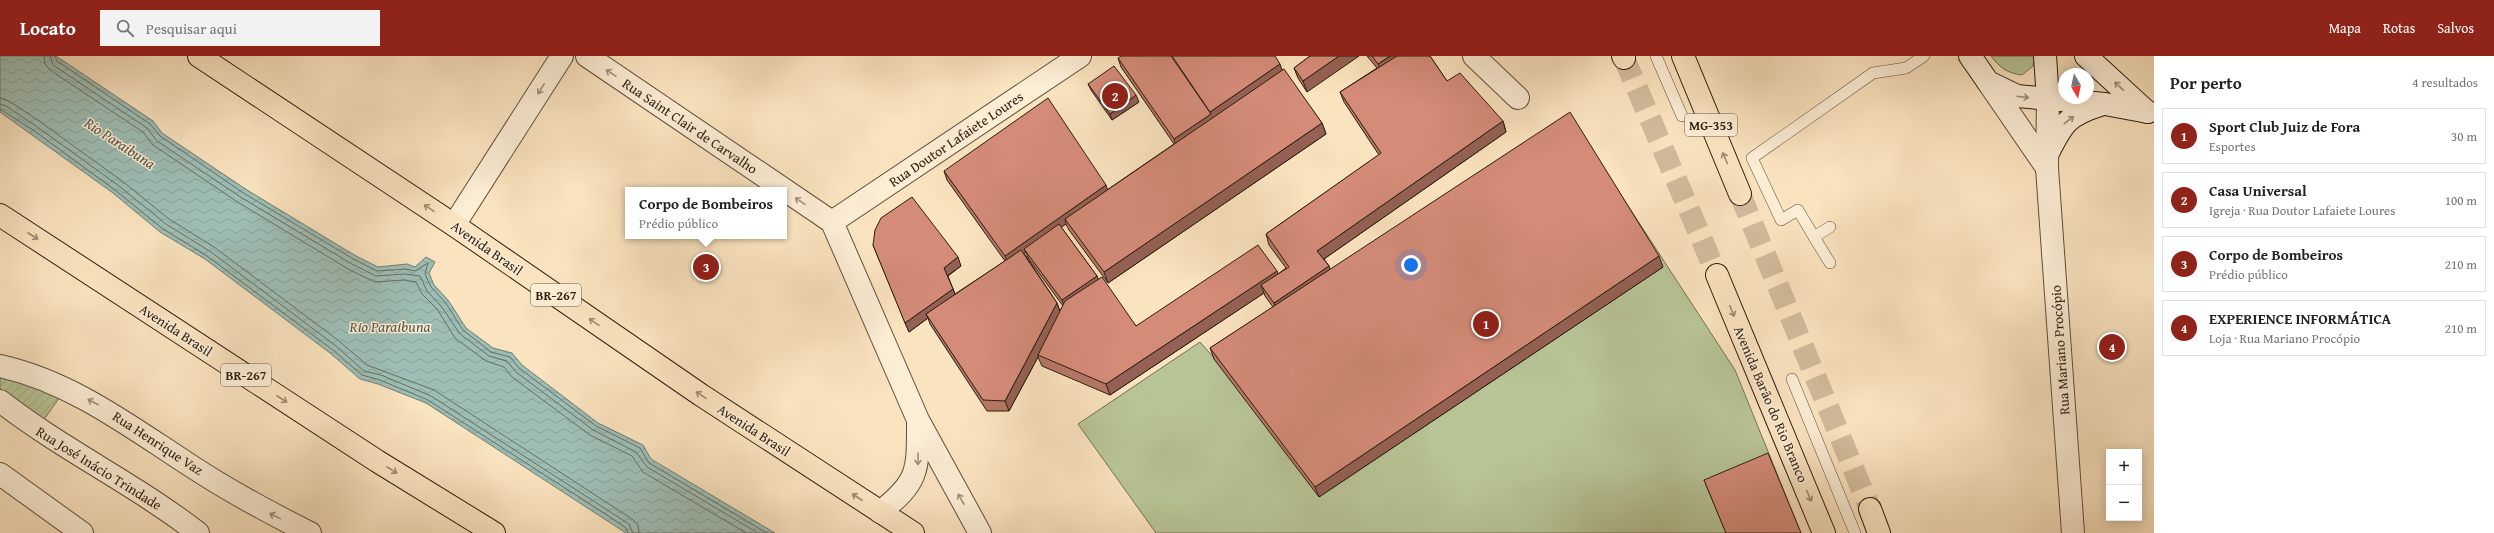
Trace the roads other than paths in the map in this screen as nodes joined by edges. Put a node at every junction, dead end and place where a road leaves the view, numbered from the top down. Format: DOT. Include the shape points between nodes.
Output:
graph roads {
  1 [pos="199,56"];
  2 [pos="562,56"];
  3 [pos="587,56"];
  4 [pos="1474,56"];
  5 [pos="1656,56"];
  6 [pos="1682,56"];
  7 [pos="1924,56"];
  8 [pos="1970,56"];
  9 [pos="2045,56"];
  10 [pos="2086,56"];
  11 [pos="1067,59"];
  12 [pos="1988,82"];
  13 [pos="1518,98"];
  14 [pos="2048,100"];
  15 [pos="2105,104"];
  16 [pos="1682,116"];
  17 [pos="2151,116"];
  18 [pos="2048,160"];
  19 [pos="780,187"];
  20 [pos="787,192"];
  21 [pos="1740,194"];
  22 [pos="0,215"];
  23 [pos="832,222"];
  24 [pos="454,225"];
  25 [pos="1830,226"];
  26 [pos="1814,237"];
  27 [pos="1830,263"];
  28 [pos="1717,275"];
  29 [pos="0,366"];
  30 [pos="1792,379"];
  31 [pos="0,402"];
  32 [pos="918,420"];
  33 [pos="0,474"];
  34 [pos="1870,509"];
  35 [pos="880,512"];
  36 [pos="82,533"];
  37 [pos="198,533"];
  38 [pos="310,533"];
  39 [pos="494,533"];
  40 [pos="913,533"];
  41 [pos="980,533"];
  42 [pos="1824,533"];
  43 [pos="1855,533"];
  44 [pos="1879,533"];
  45 [pos="2073,533"];
  24 -- 1 [label="main road, Avenida Brasil / BR-267, one-way"];
  2 -- 24 [label="street, one-way"];
  19 -- 3 [label="street, Rua Saint Clair de Carvalho, one-way"];
  4 -- 13 [label="street"];
  5 -- 16 [label="lane"];
  21 -- 6 [label="main road, MG-353, one-way"];
  7 -- 26 [label="lane" via="1906,68 1874,73 1752,158 1781,220 1798,210"];
  8 -- 12 [label="street"];
  9 -- 14 [label="street, Rua Mariano Procópio"];
  17 -- 10 [label="street, one-way"];
  11 -- 23 [label="street, Rua Doutor Lafaiete Loures"];
  12 -- 14 [label="street, one-way" via="2017,96"];
  12 -- 18 [label="street"];
  14 -- 15 [label="street"];
  14 -- 18 [label="street, Rua Mariano Procópio"];
  15 -- 17 [label="street"];
  18 -- 15 [label="street, one-way" via="2062,126 2081,111"];
  18 -- 45 [label="street, Rua Mariano Procópio"];
  23 -- 20 [label="street, Rua Saint Clair de Carvalho, one-way"];
  22 -- 39 [label="main road, Avenida Brasil / BR-267, one-way" via="377,461"];
  23 -- 32 [label="street"];
  35 -- 24 [label="main road, Avenida Brasil / BR-267, one-way" via="701,395"];
  25 -- 26 [label="lane"];
  26 -- 27 [label="lane"];
  28 -- 42 [label="main road, Avenida Barão do Rio Branco, one-way"];
  38 -- 29 [label="street, Rua Henrique Vaz, one-way" via="265,511 189,465 101,406 64,387"];
  30 -- 43 [label="lane, Avenida Barão do Rio Branco"];
  31 -- 37 [label="street, Rua José Inácio Trindade" via="36,429 97,465"];
  32 -- 35 [label="street, one-way" via="918,466 905,491"];
  41 -- 32 [label="street, one-way"];
  33 -- 36 [label="street"];
  34 -- 44 [label="main road"];
  35 -- 40 [label="main road, Avenida Brasil / BR-267"];
}
